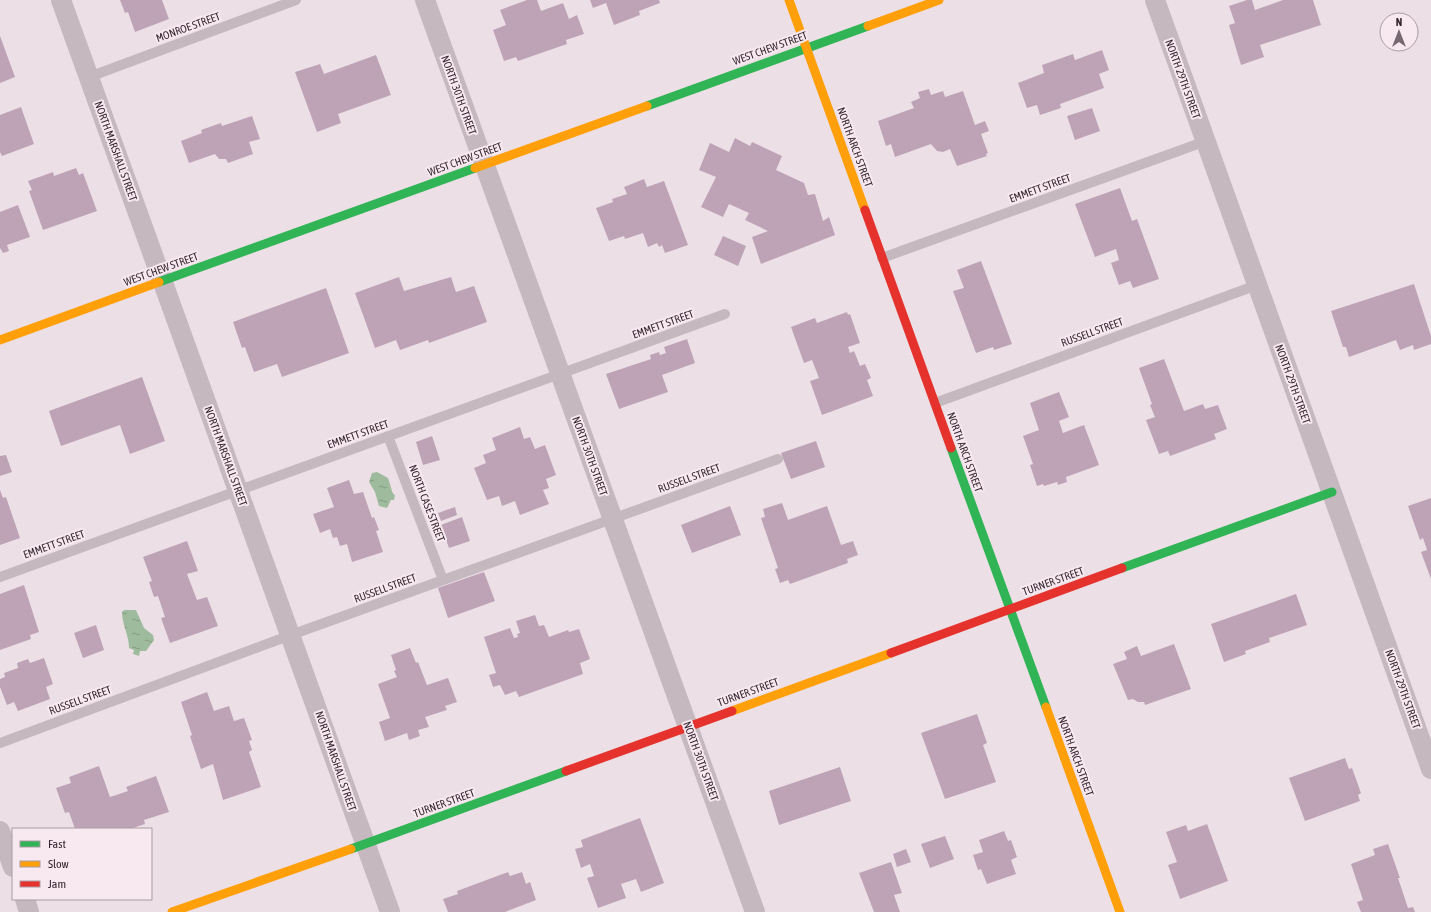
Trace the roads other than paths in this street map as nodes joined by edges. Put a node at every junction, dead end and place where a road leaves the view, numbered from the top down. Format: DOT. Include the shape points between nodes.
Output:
graph roads {
  1 [pos="61,0"];
  2 [pos="296,0"];
  3 [pos="425,0"];
  4 [pos="789,0"];
  5 [pos="939,0"];
  6 [pos="1155,0"];
  7 [pos="806,48"];
  8 [pos="89,77"];
  9 [pos="1206,142"];
  10 [pos="484,164"];
  11 [pos="882,258"];
  12 [pos="163,281"];
  13 [pos="1257,285"];
  14 [pos="725,314"];
  15 [pos="0,340"];
  16 [pos="560,373"];
  17 [pos="935,403"];
  18 [pos="388,436"];
  19 [pos="778,459"];
  20 [pos="238,490"];
  21 [pos="1332,492"];
  22 [pos="613,519"];
  23 [pos="0,577"];
  24 [pos="443,580"];
  25 [pos="1010,609"];
  26 [pos="291,635"];
  27 [pos="688,726"];
  28 [pos="0,743"];
  29 [pos="1431,769"];
  30 [pos="0,831"];
  31 [pos="365,844"];
  32 [pos="12,864"];
  33 [pos="24,900"];
  34 [pos="29,912"];
  35 [pos="172,912"];
  36 [pos="390,912"];
  37 [pos="756,912"];
  38 [pos="1120,912"];
  1 -- 8 [label="street, NORTH MARSHALL STREET"];
  2 -- 8 [label="lane, MONROE STREET"];
  3 -- 10 [label="street, NORTH 30TH STREET"];
  4 -- 7 [label="street, NORTH ARCH STREET"];
  5 -- 7 [label="street, WEST CHEW STREET"];
  6 -- 9 [label="street, NORTH 29TH STREET"];
  7 -- 10 [label="street, WEST CHEW STREET"];
  7 -- 11 [label="street, NORTH ARCH STREET"];
  8 -- 12 [label="street, NORTH MARSHALL STREET"];
  9 -- 11 [label="lane, EMMETT STREET"];
  9 -- 13 [label="street, NORTH 29TH STREET"];
  10 -- 12 [label="street, WEST CHEW STREET"];
  10 -- 16 [label="street, NORTH 30TH STREET"];
  11 -- 17 [label="street, NORTH ARCH STREET"];
  12 -- 15 [label="street, WEST CHEW STREET"];
  12 -- 20 [label="street, NORTH MARSHALL STREET"];
  13 -- 17 [label="lane, RUSSELL STREET"];
  13 -- 21 [label="street, NORTH 29TH STREET"];
  14 -- 16 [label="lane, EMMETT STREET"];
  16 -- 18 [label="lane, EMMETT STREET"];
  16 -- 22 [label="street, NORTH 30TH STREET"];
  17 -- 25 [label="street, NORTH ARCH STREET"];
  18 -- 20 [label="lane, EMMETT STREET"];
  18 -- 24 [label="lane, NORTH CASE STREET"];
  19 -- 22 [label="lane, RUSSELL STREET"];
  20 -- 23 [label="lane, EMMETT STREET"];
  20 -- 26 [label="street, NORTH MARSHALL STREET"];
  21 -- 25 [label="street, TURNER STREET"];
  21 -- 29 [label="street, NORTH 29TH STREET"];
  22 -- 24 [label="lane, RUSSELL STREET"];
  22 -- 27 [label="street, NORTH 30TH STREET"];
  24 -- 26 [label="lane, RUSSELL STREET"];
  25 -- 27 [label="street, TURNER STREET"];
  25 -- 38 [label="street, NORTH ARCH STREET"];
  26 -- 28 [label="lane, RUSSELL STREET"];
  26 -- 31 [label="street, NORTH MARSHALL STREET"];
  27 -- 31 [label="street, TURNER STREET"];
  27 -- 37 [label="street, NORTH 30TH STREET"];
  30 -- 32 [label="street"];
  31 -- 35 [label="street, TURNER STREET"];
  31 -- 36 [label="street, NORTH MARSHALL STREET"];
  33 -- 34 [label="street"];
}
